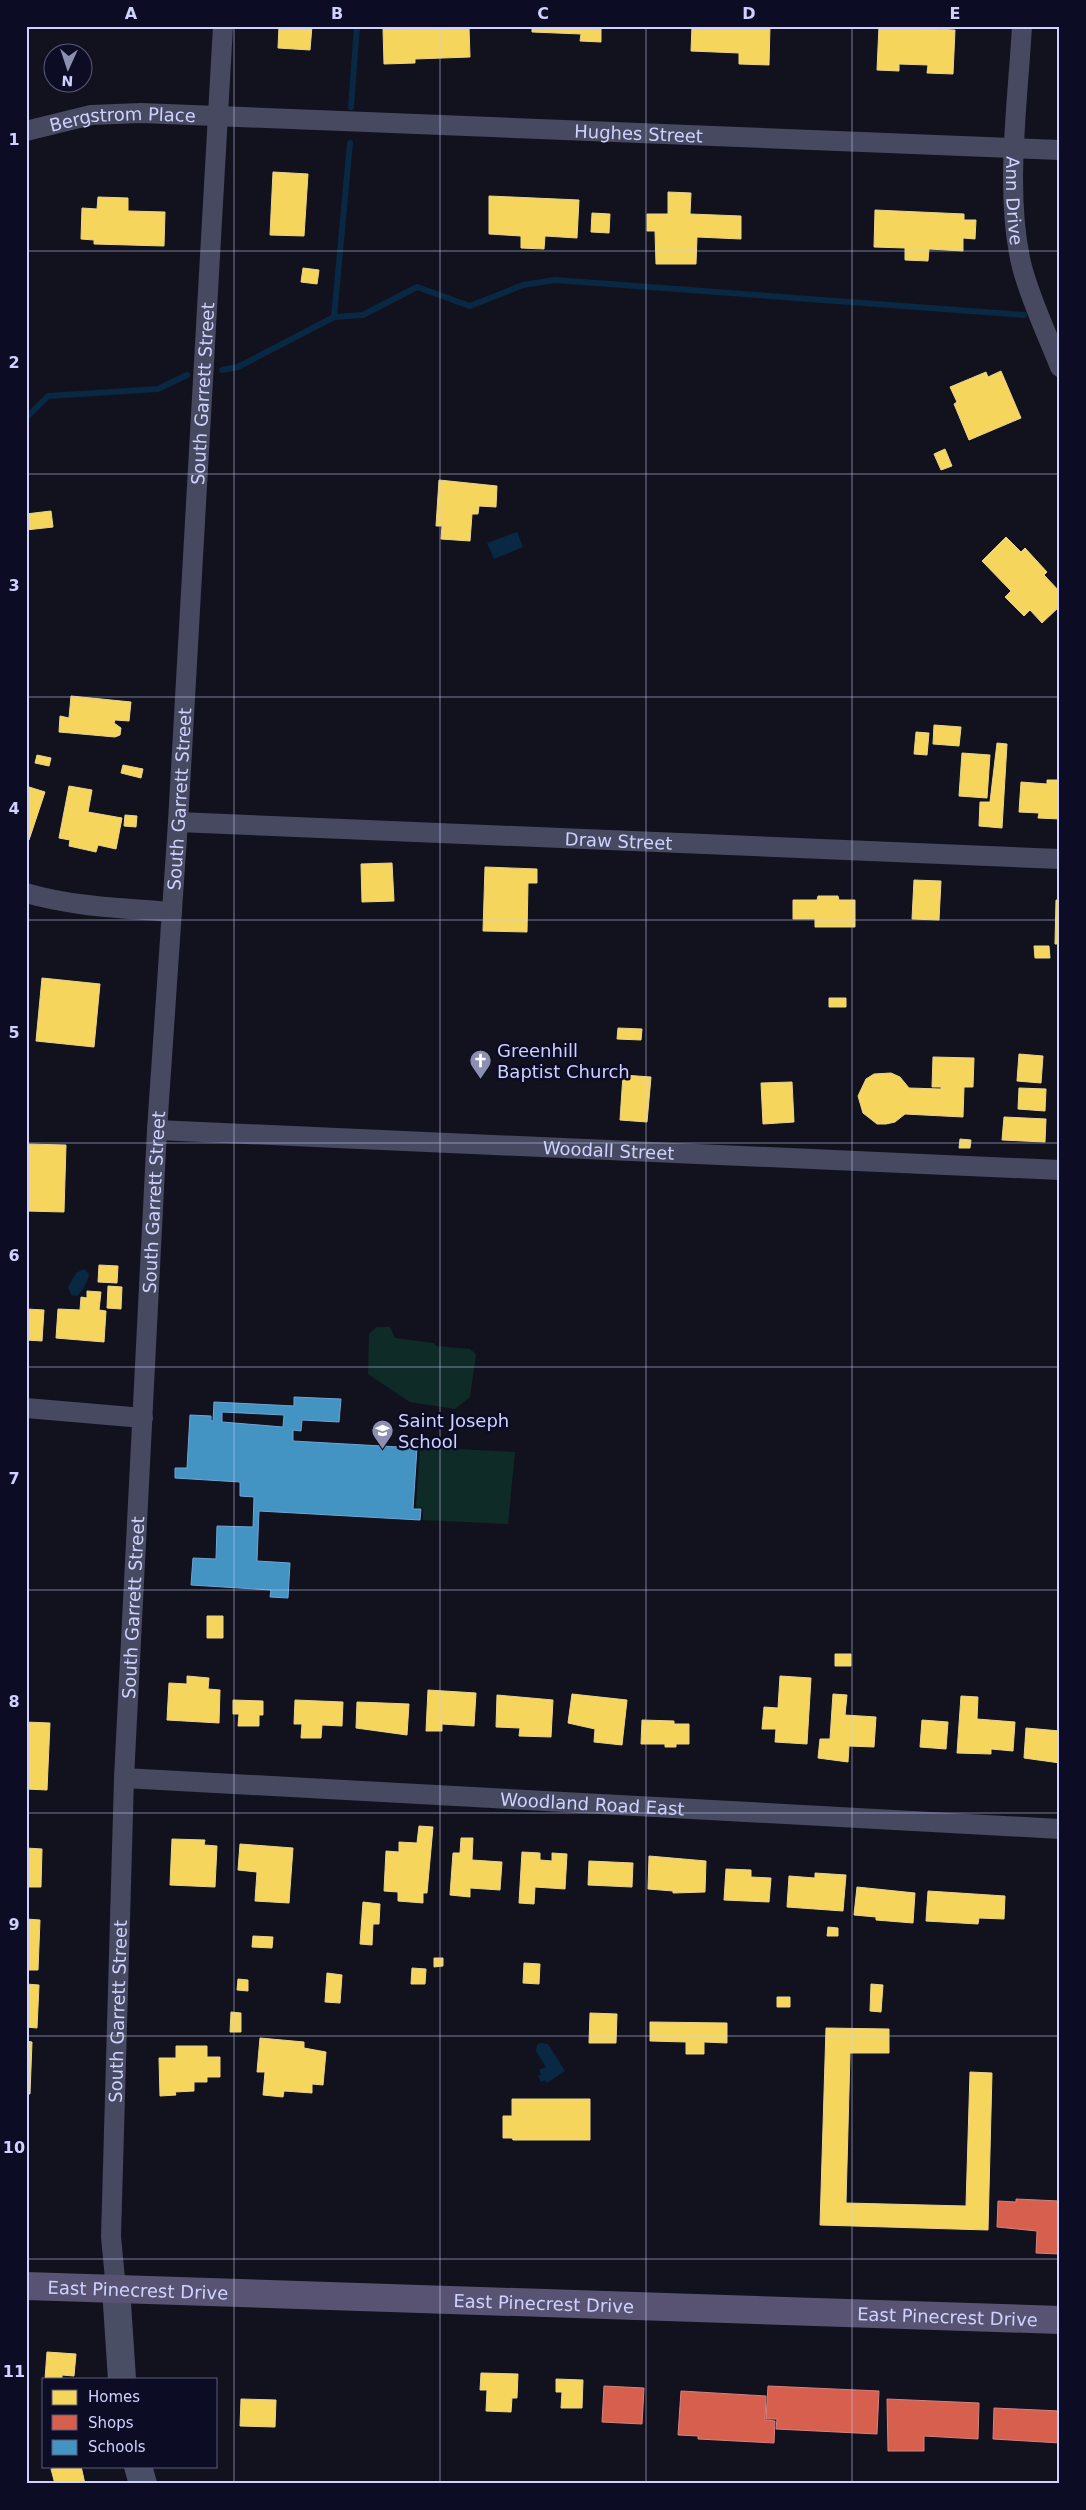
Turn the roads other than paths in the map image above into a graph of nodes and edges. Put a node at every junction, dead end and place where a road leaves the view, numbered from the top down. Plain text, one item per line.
1 (223, 26) edge
2 (1022, 26) edge
3 (218, 116) junction
4 (26, 131) edge
5 (1015, 148) junction
6 (1060, 150) edge
7 (1060, 368) edge
8 (178, 822) junction
9 (1060, 859) edge
10 (26, 894) edge
11 (172, 912) junction
12 (157, 1130) junction
13 (1060, 1170) edge
14 (26, 1408) edge
15 (144, 1418) junction
16 (124, 1778) junction
17 (1060, 1829) edge
18 (26, 2286) edge
19 (116, 2289) junction
20 (1060, 2320) edge
21 (122, 2378) edge
22 (138, 2468) edge
23 (142, 2484) edge

1 - 3 street, South Garrett Street
2 - 5 street, Ann Drive
3 - 4 street, Bergstrom Place
3 - 5 street, Hughes Street
3 - 8 street, South Garrett Street
5 - 6 street, Hughes Street
5 - 7 street, Ann Drive
8 - 9 street, Draw Street
8 - 11 street, South Garrett Street
10 - 11 street
11 - 12 street, South Garrett Street
12 - 13 street, Woodall Street
12 - 15 street, South Garrett Street
14 - 15 street
15 - 16 street, South Garrett Street
16 - 17 street, Woodland Road East
16 - 19 street, South Garrett Street
18 - 19 main road, East Pinecrest Drive
19 - 20 main road, East Pinecrest Drive
19 - 21 street, South Garrett Street
22 - 23 street

